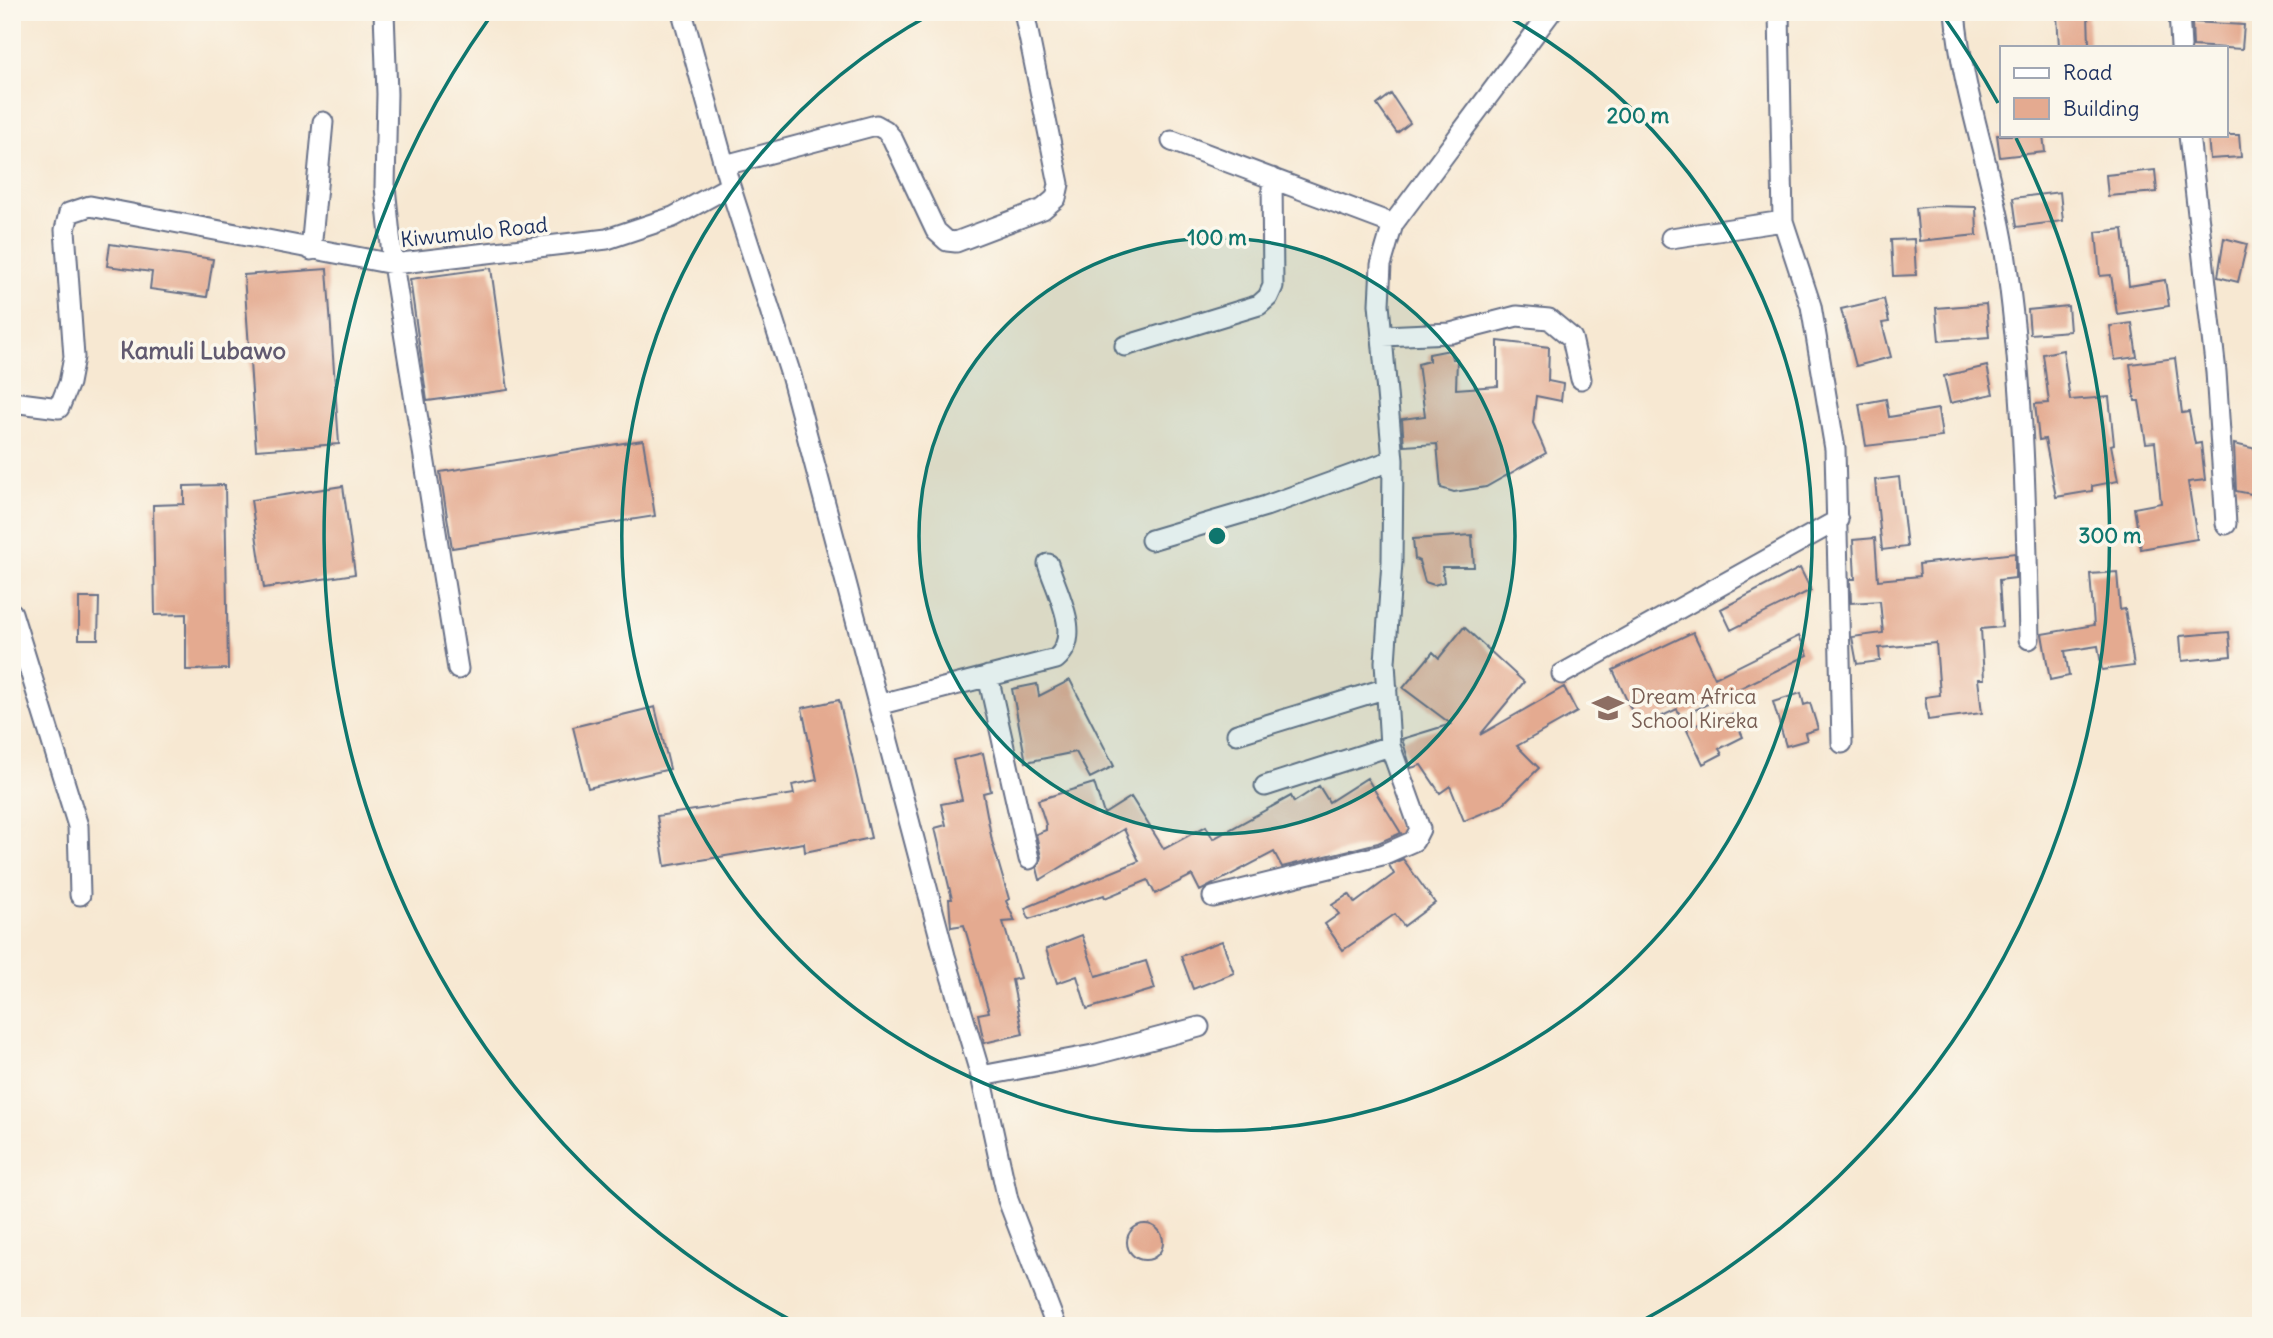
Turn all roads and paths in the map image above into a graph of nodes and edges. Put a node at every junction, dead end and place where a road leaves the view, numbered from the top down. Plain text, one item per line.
1 (384, 12) edge
2 (682, 12) edge
3 (1024, 12) edge
4 (1551, 12) edge
5 (1779, 12) edge
6 (1955, 12) edge
7 (2179, 12) edge
8 (2181, 46) edge
9 (323, 121) dead end
10 (2189, 136) edge
11 (1172, 141) dead end
12 (725, 165) junction
13 (1272, 178) junction
14 (730, 186) junction
15 (1783, 222) junction
16 (1393, 223) junction
17 (1671, 237) dead end
18 (311, 250) junction
19 (393, 264) junction
20 (1382, 336) junction
21 (1125, 346) dead end
22 (1581, 379) dead end
23 (12, 402) edge
24 (1393, 460) junction
25 (1838, 520) junction
26 (2226, 524) dead end
27 (1151, 540) dead end
28 (1048, 564) dead end
29 (12, 613) edge
30 (2029, 639) dead end
31 (458, 669) dead end
32 (1562, 674) dead end
33 (988, 676) junction
34 (1387, 688) junction
35 (881, 704) junction
36 (1237, 734) dead end
37 (1842, 743) dead end
38 (1390, 746) junction
39 (1265, 786) dead end
40 (1029, 859) dead end
41 (80, 895) dead end
42 (1213, 897) dead end
43 (1199, 1027) dead end
44 (981, 1076) junction
45 (1056, 1326) edge

1 - 19 street
2 - 12 street
3 - 12 street
4 - 16 street
5 - 15 street
6 - 30 street
7 - 8 street
9 - 18 street
10 - 26 street
11 - 13 street
12 - 14 street
13 - 16 street
13 - 21 street
14 - 19 street, Kiwumulo Road
14 - 35 street
15 - 17 street
15 - 25 street
16 - 20 street
18 - 19 street, Kiwumulo Road
18 - 23 street, Kiwumulo Road
19 - 31 street
20 - 22 street
20 - 24 street
24 - 27 street
24 - 34 street
25 - 32 street
25 - 37 street
28 - 33 street
29 - 41 street
33 - 35 street
33 - 40 street
34 - 36 street
34 - 38 street
35 - 44 street
38 - 39 street
38 - 42 street
43 - 44 street
44 - 45 street

